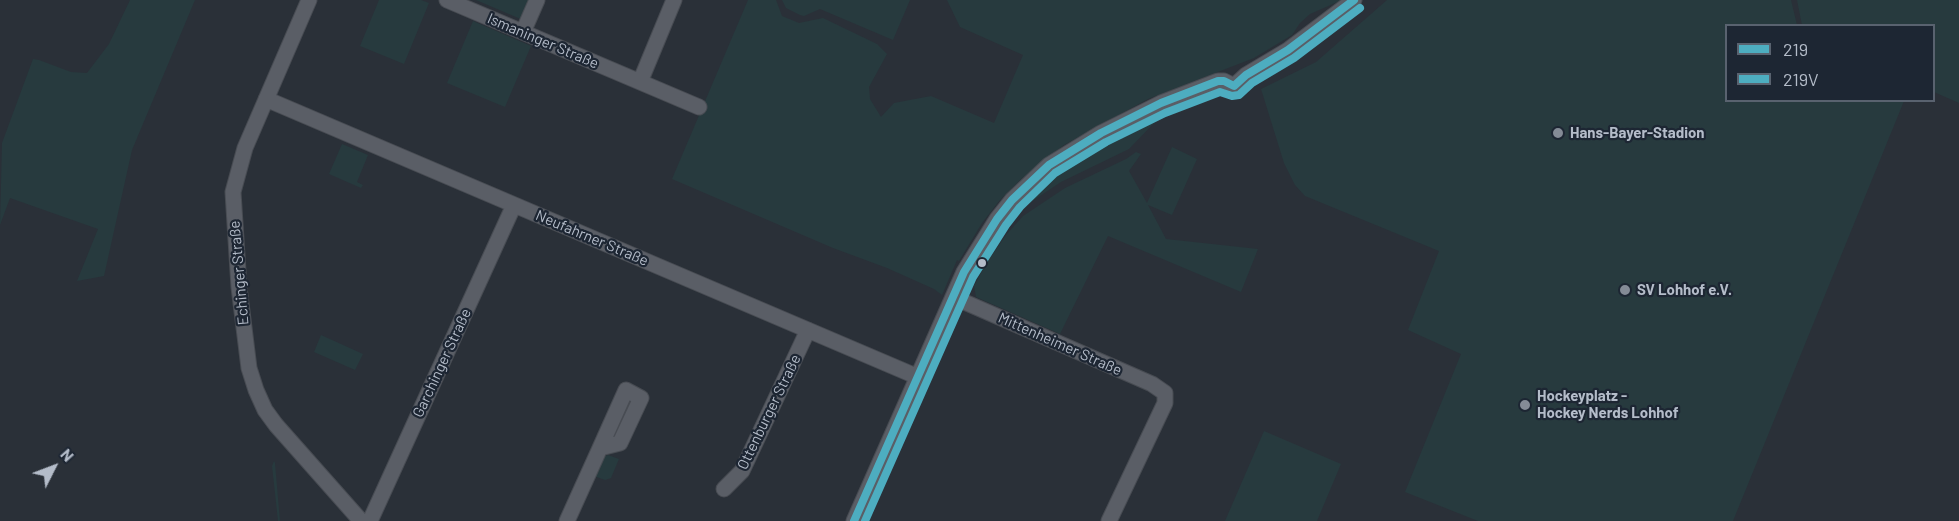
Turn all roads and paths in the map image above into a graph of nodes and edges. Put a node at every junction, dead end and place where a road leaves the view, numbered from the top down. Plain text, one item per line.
1 (309, 0) edge
2 (447, 0) edge
3 (537, 0) edge
4 (674, 0) edge
5 (1354, 0) edge
6 (523, 32) junction
7 (640, 82) junction
8 (266, 99) junction
9 (699, 107) dead end
10 (514, 205) junction
11 (953, 297) junction
12 (808, 330) junction
13 (918, 377) junction
14 (600, 448) dead end
15 (724, 489) dead end
16 (361, 521) edge
17 (370, 521) edge
18 (567, 521) edge
19 (854, 521) edge
20 (1109, 521) edge

1 - 8 street, Echinger Straße
2 - 6 street, Ismaninger Straße
3 - 6 street
4 - 7 street
5 - 11 street
6 - 7 street, Ismaninger Straße
7 - 9 street, Ismaninger Straße
8 - 10 street, Neufahrner Straße
8 - 16 street, Echinger Straße
10 - 12 street, Neufahrner Straße
10 - 17 street, Garchinger Straße
11 - 13 street
11 - 20 street, Mittenheimer Straße
12 - 13 street, Neufahrner Straße
12 - 15 street, Ottenburger Straße
13 - 19 street
14 - 18 street

